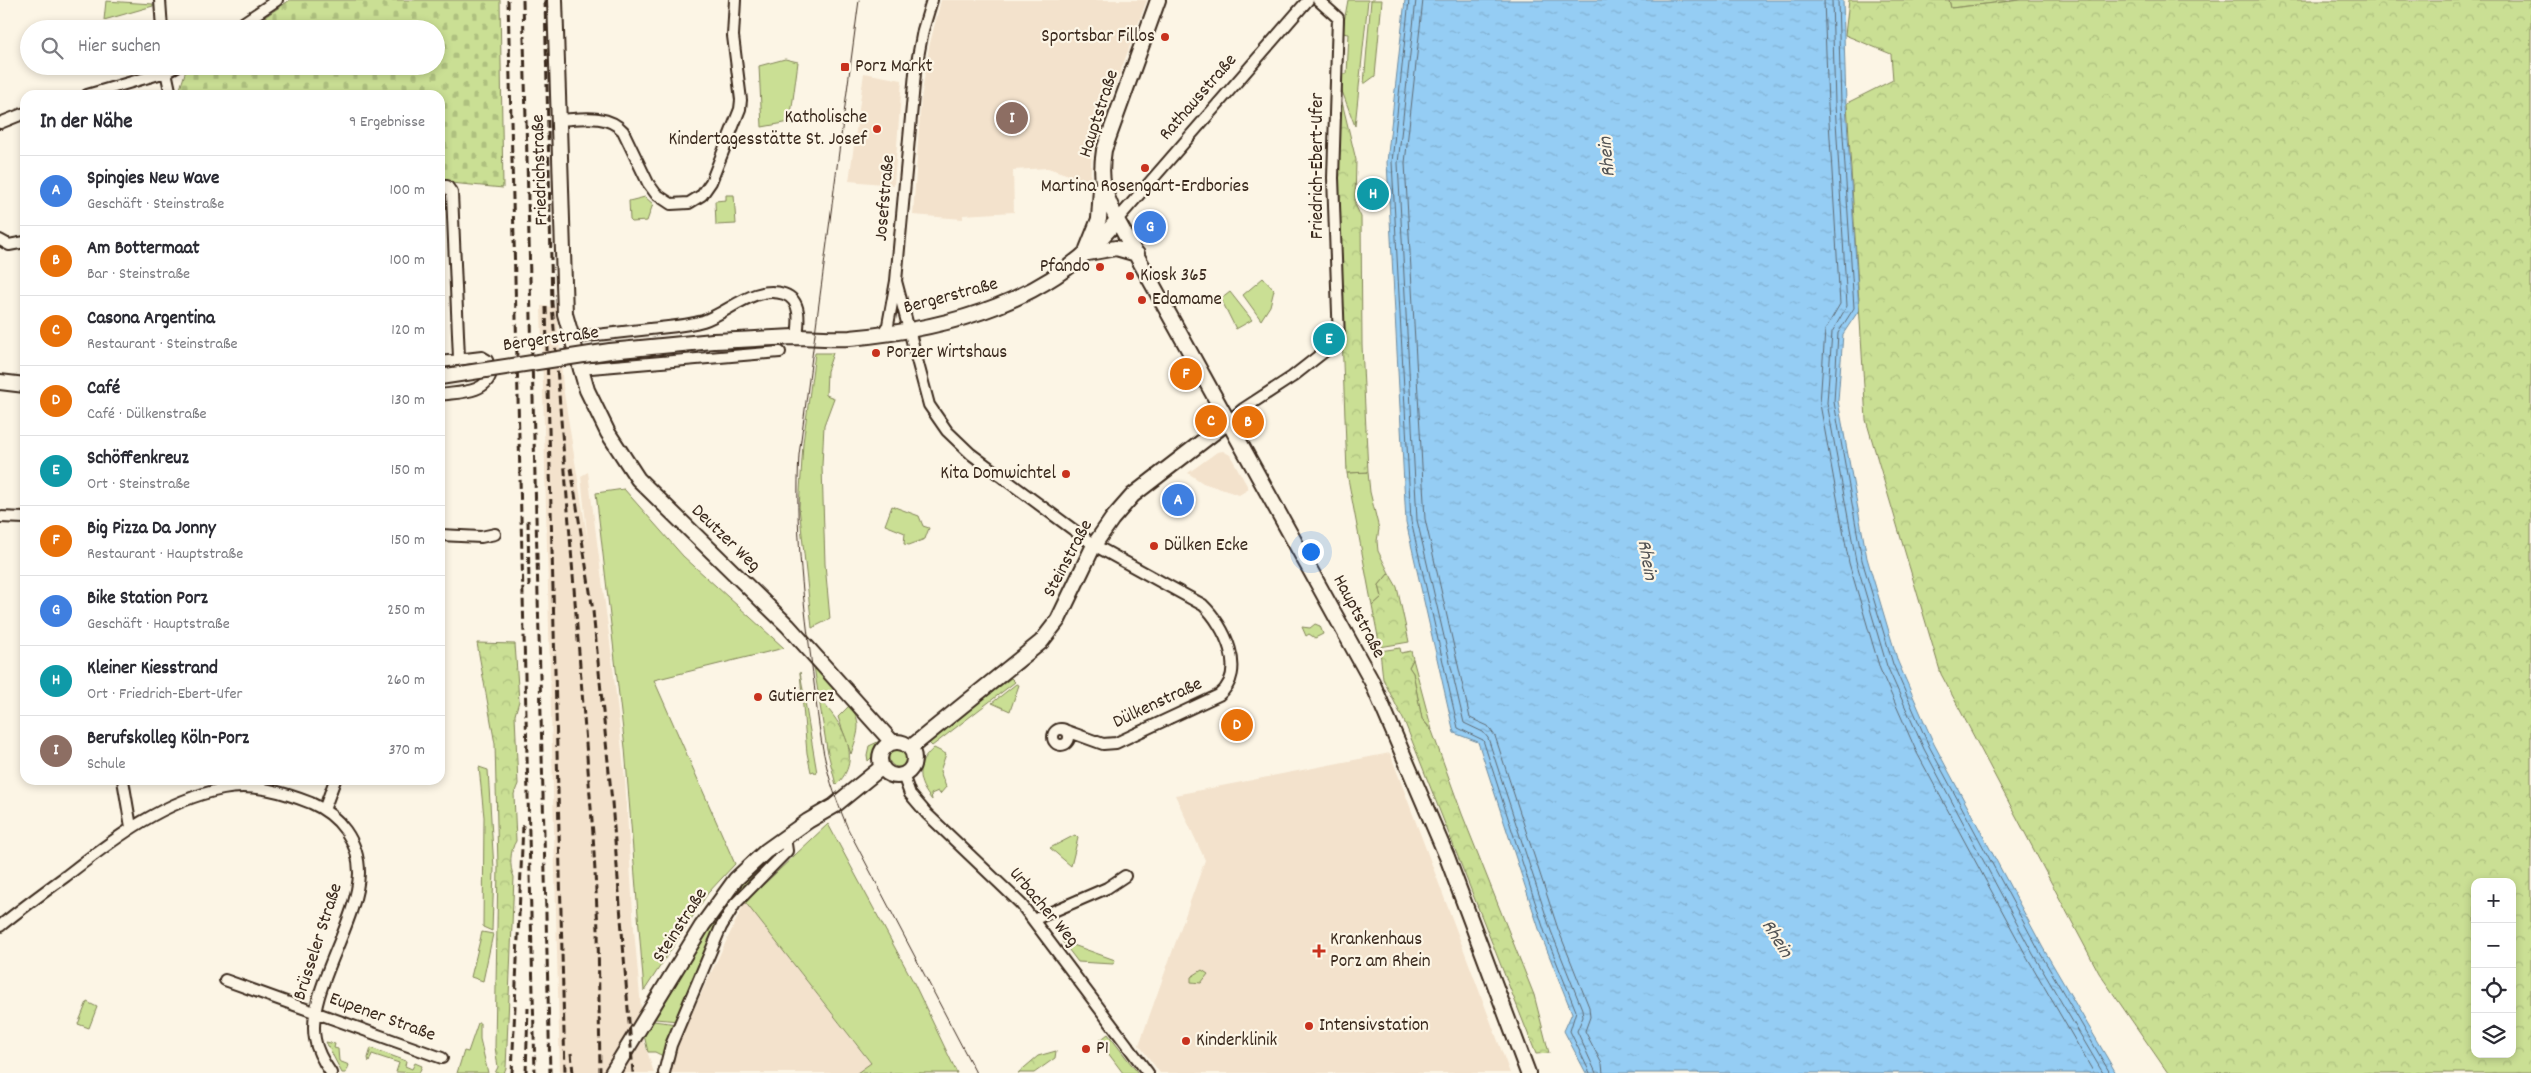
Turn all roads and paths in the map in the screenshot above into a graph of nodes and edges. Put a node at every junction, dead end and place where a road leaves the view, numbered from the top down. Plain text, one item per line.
1 (160, 0) edge
2 (278, 0) edge
3 (555, 0) edge
4 (735, 0) edge
5 (932, 0) edge
6 (1158, 0) edge
7 (1308, 0) edge
8 (1318, 0) edge
9 (161, 20) edge
10 (248, 20) edge
11 (147, 75) edge
12 (166, 75) edge
13 (102, 90) edge
14 (170, 90) edge
15 (20, 114) edge
16 (558, 120) junction
17 (0, 123) edge
18 (1101, 180) junction
19 (445, 187) edge
20 (1117, 220) junction
21 (0, 240) edge
22 (20, 243) edge
23 (1085, 254) junction
24 (1137, 254) junction
25 (896, 281) junction
26 (910, 329) junction
27 (882, 334) junction
28 (797, 337) junction
29 (570, 338) junction
30 (1339, 340) joint
31 (780, 352) dead end
32 (459, 358) junction
33 (445, 361) edge
34 (579, 369) junction
35 (445, 376) edge
36 (0, 382) edge
37 (20, 384) edge
38 (445, 394) edge
39 (1229, 421) junction
40 (0, 517) edge
41 (20, 518) edge
42 (495, 534) dead end
43 (445, 535) edge
44 (1094, 545) junction
45 (1066, 731) dead end
46 (892, 742) junction
47 (910, 748) junction
48 (881, 761) junction
49 (903, 775) junction
50 (124, 785) edge
51 (222, 785) edge
52 (232, 785) edge
53 (333, 785) edge
54 (324, 810) junction
55 (131, 827) junction
56 (785, 837) junction
57 (1125, 876) dead end
58 (1032, 920) junction
59 (0, 926) edge
60 (225, 980) dead end
61 (314, 1012) junction
62 (442, 1058) dead end
63 (331, 1073) edge
64 (612, 1073) edge
65 (664, 1073) edge
66 (1148, 1073) edge
67 (1528, 1073) edge

1 - 9 street
2 - 10 street
3 - 16 main road, Friedrichstraße
4 - 16 street
5 - 25 street, Josefstraße
6 - 18 main road, Hauptstraße
7 - 20 street, Rathausstraße
8 - 30 street, Friedrich-Ebert-Ufer
11 - 13 street
12 - 14 street
15 - 17 street
16 - 29 main road, Friedrichstraße
18 - 20 main road, Hauptstraße
18 - 23 main road
19 - 32 street
20 - 23 main road, Bergerstraße
20 - 24 main road, Hauptstraße
21 - 22 street
23 - 24 main road
23 - 26 main road, Bergerstraße
24 - 39 main road, Hauptstraße
25 - 26 street, Josefstraße
25 - 27 street, Josefstraße
26 - 27 main road, Bergerstraße
26 - 44 street, Josefstraße
27 - 28 main road, Bergerstraße
28 - 29 street, Bergerstraße
28 - 35 main road, Bergerstraße, bridge
29 - 34 main road, Deutzer Weg
30 - 39 street, Steinstraße
31 - 34 street, Bergerstraße
32 - 33 street, Bergerstraße
32 - 38 street, Bergerstraße
34 - 46 main road, Deutzer Weg
36 - 37 main road
39 - 44 main road, Steinstraße
39 - 67 main road, Hauptstraße
40 - 41 street
42 - 43 street
44 - 45 street, Dülkenstraße
44 - 47 main road, Steinstraße
46 - 47 main road
46 - 48 main road
47 - 49 main road
48 - 49 main road
48 - 56 main road, Steinstraße
49 - 58 street, Urbacher Weg
50 - 55 street
51 - 55 street, Brüsseler Straße
52 - 54 street, Brüsseler Straße
53 - 54 street
54 - 61 street, Brüsseler Straße
55 - 59 street, Brüsseler Straße
56 - 64 main road, Steinstraße
56 - 65 street
57 - 58 street
58 - 66 street, Urbacher Weg
60 - 61 street, Eupener Straße
61 - 62 street, Eupener Straße
61 - 63 street, Brüsseler Straße

